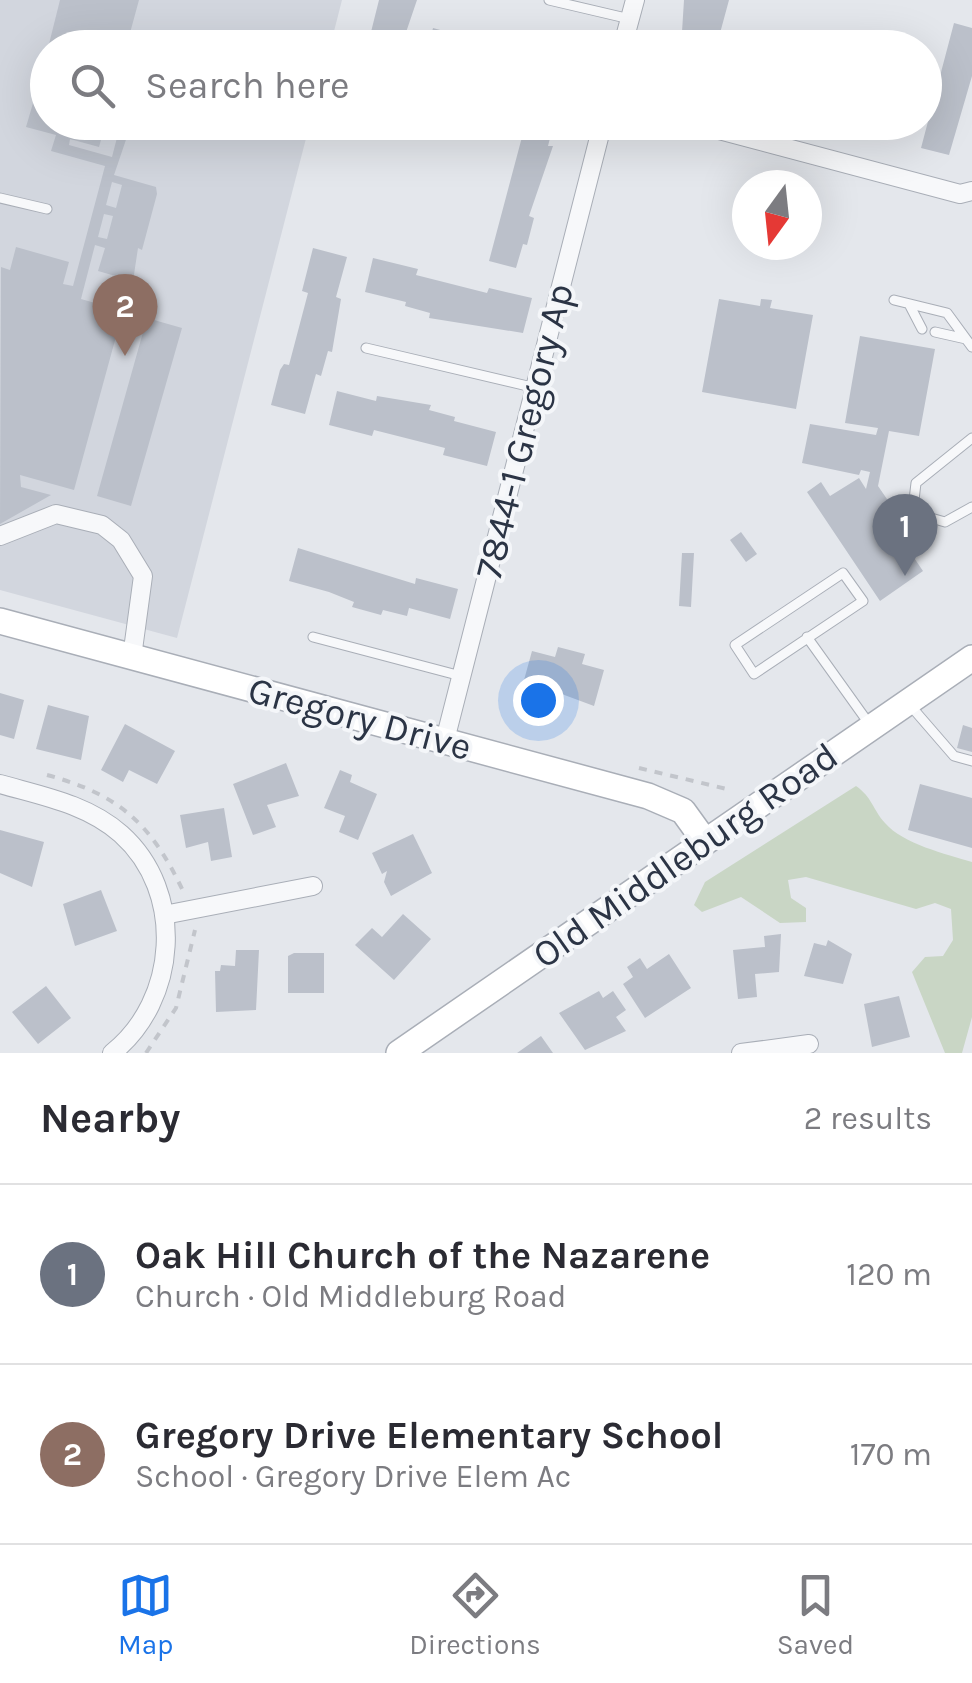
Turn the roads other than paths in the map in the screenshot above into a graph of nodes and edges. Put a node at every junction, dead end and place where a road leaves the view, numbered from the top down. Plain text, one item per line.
1 (549, 0) edge
2 (635, 0) edge
3 (630, 19) junction
4 (627, 30) edge
5 (598, 140) edge
6 (757, 140) edge
7 (972, 191) edge
8 (0, 198) edge
9 (47, 210) dead end
10 (894, 300) dead end
11 (910, 304) junction
12 (922, 329) dead end
13 (935, 332) dead end
14 (969, 343) edge
15 (366, 348) dead end
16 (536, 388) junction
17 (972, 438) edge
18 (972, 507) edge
19 (0, 536) edge
20 (0, 622) edge
21 (312, 637) dead end
22 (808, 637) junction
23 (132, 657) junction
24 (972, 658) edge
25 (462, 676) junction
26 (908, 703) junction
27 (871, 727) junction
28 (445, 740) junction
29 (972, 761) edge
30 (0, 784) edge
31 (704, 840) junction
32 (313, 886) dead end
33 (164, 915) junction
34 (809, 1044) dead end
35 (112, 1053) edge
36 (399, 1053) edge
37 (740, 1053) edge

1 - 3 lane
2 - 3 street
3 - 4 street
5 - 16 street, 7844-1 Gregory Ap
6 - 7 street
8 - 9 lane
10 - 11 lane
11 - 12 lane
11 - 14 lane
13 - 14 lane
15 - 16 lane
16 - 25 street, 7844-1 Gregory Ap
17 - 18 lane
19 - 23 street
20 - 23 street, Gregory Drive
21 - 25 lane
22 - 22 lane
22 - 27 lane
23 - 28 street, Gregory Drive
24 - 26 street, Old Middleburg Road
25 - 28 street, 7844-1 Gregory Ap
26 - 27 street, Old Middleburg Road
26 - 29 lane
27 - 31 street, Old Middleburg Road
28 - 31 street, Gregory Drive
30 - 33 street
31 - 36 street, Old Middleburg Road
32 - 33 street
33 - 35 street
34 - 37 street

